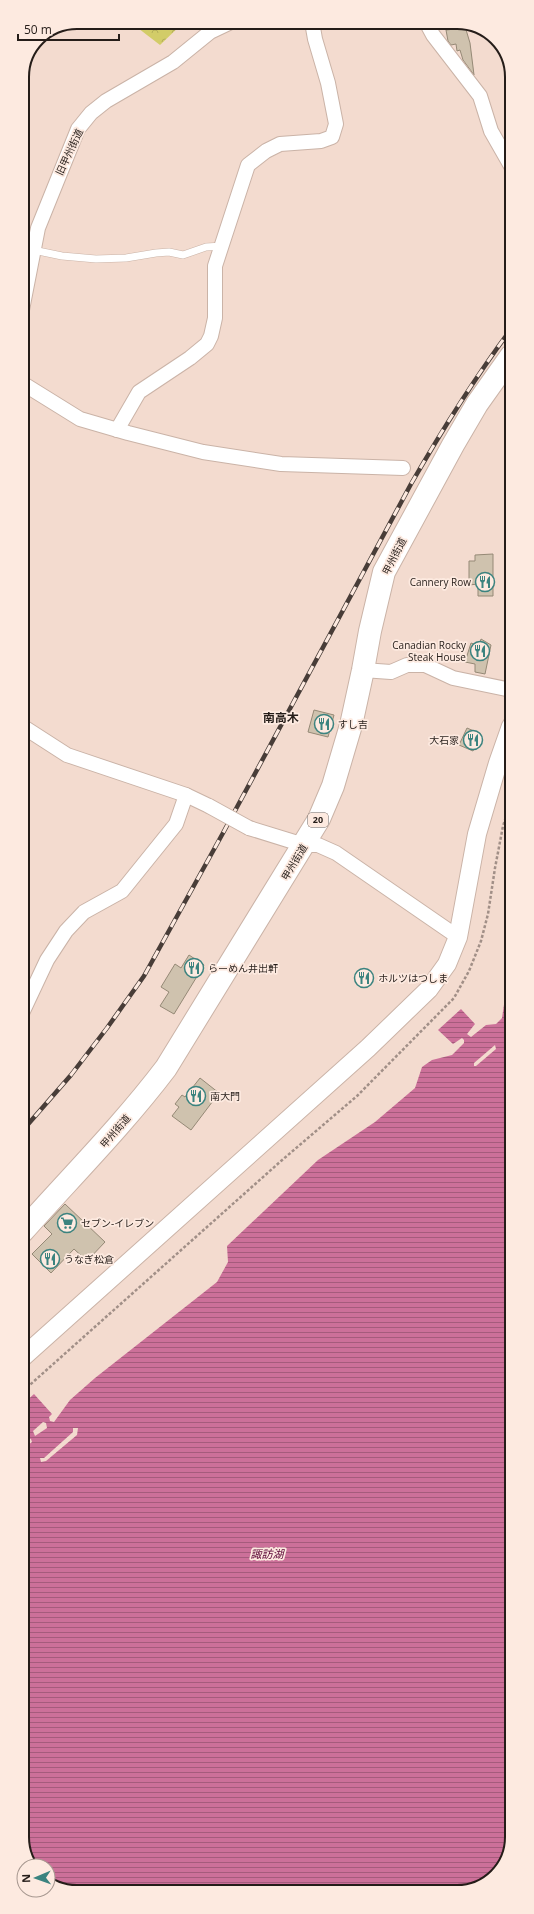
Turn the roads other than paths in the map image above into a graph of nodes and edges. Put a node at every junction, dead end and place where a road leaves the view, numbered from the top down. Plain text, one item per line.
1 (216, 29) edge
2 (313, 29) edge
3 (430, 29) edge
4 (505, 156) edge
5 (223, 246) junction
6 (33, 250) junction
7 (29, 272) edge
8 (505, 364) edge
9 (29, 387) edge
10 (117, 430) junction
11 (403, 468) dead end
12 (363, 670) junction
13 (505, 689) edge
14 (29, 730) edge
15 (505, 743) edge
16 (186, 795) junction
17 (304, 845) junction
18 (458, 937) junction
19 (29, 998) edge
20 (29, 1225) edge
21 (29, 1352) edge

1 - 6 street, 旧甲州街道
2 - 5 street
3 - 4 street
5 - 6 lane
5 - 10 street
6 - 7 street, 旧甲州街道
8 - 12 highway, 甲州街道 / 20
9 - 10 street
10 - 11 street
12 - 13 street
12 - 17 highway, 甲州街道 / 20
14 - 16 street
15 - 18 street
16 - 17 street, bridge
16 - 19 street
17 - 18 street
17 - 20 highway, 甲州街道 / 20
18 - 21 street

